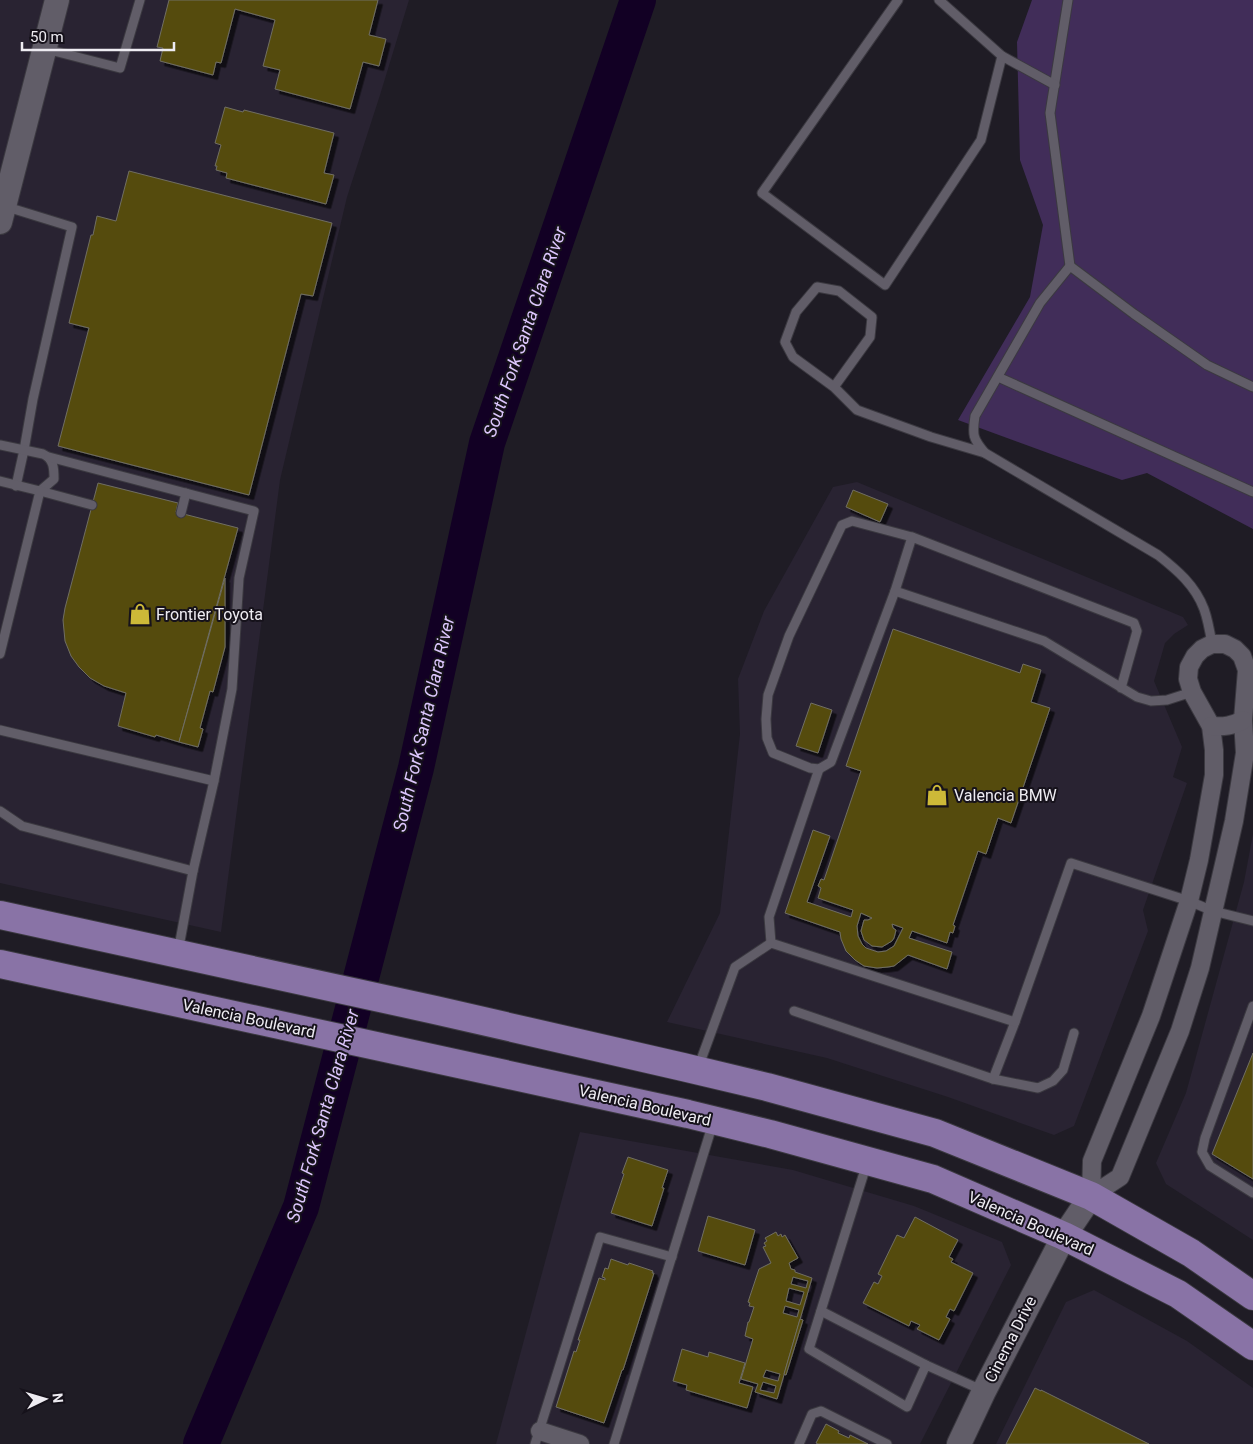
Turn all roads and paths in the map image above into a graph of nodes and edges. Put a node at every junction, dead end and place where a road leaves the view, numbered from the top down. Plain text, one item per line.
1 (57, 0) edge
2 (140, 0) edge
3 (898, 0) edge
4 (939, 0) edge
5 (1068, 0) edge
6 (45, 48) junction
7 (1002, 56) junction
8 (1055, 85) junction
9 (2, 214) edge
10 (1070, 266) junction
11 (998, 377) junction
12 (834, 387) junction
13 (1253, 387) edge
14 (0, 445) edge
15 (24, 450) junction
16 (985, 453) junction
17 (49, 457) junction
18 (0, 482) edge
19 (16, 486) junction
20 (40, 491) junction
21 (1253, 492) edge
22 (186, 493) junction
23 (92, 505) dead end
24 (181, 513) dead end
25 (912, 537) junction
26 (895, 592) junction
27 (2, 636) edge
28 (1212, 644) junction
29 (0, 654) edge
30 (1121, 688) junction
31 (1192, 692) junction
32 (1248, 721) edge
33 (1211, 726) junction
34 (0, 730) edge
35 (819, 769) junction
36 (214, 781) junction
37 (0, 811) edge
38 (193, 870) junction
39 (1189, 901) junction
40 (1214, 911) junction
41 (0, 915) edge
42 (1253, 921) edge
43 (771, 943) junction
44 (178, 954) junction
45 (0, 964) edge
46 (1253, 1006) edge
47 (794, 1011) dead end
48 (1015, 1022) junction
49 (1074, 1033) dead end
50 (696, 1070) junction
51 (993, 1079) junction
52 (714, 1121) junction
53 (868, 1161) junction
54 (1253, 1193) edge
55 (1091, 1196) junction
56 (1064, 1236) junction
57 (672, 1257) junction
58 (1253, 1296) edge
59 (821, 1311) junction
60 (1253, 1346) edge
61 (926, 1365) junction
62 (984, 1391) junction
63 (538, 1438) edge
64 (580, 1444) edge
65 (614, 1444) edge
66 (799, 1444) edge
67 (887, 1444) edge
68 (959, 1444) edge

1 - 6 street
2 - 6 lane
3 - 7 lane
4 - 7 lane
5 - 8 lane
6 - 9 street
7 - 8 lane
8 - 10 lane
9 - 15 lane
10 - 11 lane
10 - 13 lane
11 - 16 lane
11 - 21 lane
12 - 12 lane
12 - 16 lane
14 - 15 lane
15 - 17 lane
15 - 19 lane
16 - 28 lane
17 - 20 lane
17 - 22 lane
18 - 19 lane
19 - 20 lane
20 - 23 lane
20 - 27 lane
22 - 24 lane
22 - 36 lane
25 - 26 lane
25 - 30 lane
25 - 35 lane
26 - 30 lane
26 - 35 lane
27 - 29 lane
28 - 31 street
28 - 32 street
30 - 31 lane
31 - 33 street
32 - 33 street
32 - 40 street
33 - 39 street
34 - 36 lane
35 - 43 lane
36 - 38 lane
37 - 38 lane
38 - 44 lane
39 - 40 lane
39 - 48 lane
39 - 55 street
40 - 42 lane
40 - 55 street
41 - 44 main road
43 - 48 lane
43 - 50 lane
44 - 50 main road
45 - 52 main road, Valencia Boulevard
46 - 54 lane
47 - 51 lane
48 - 51 lane
49 - 51 lane
50 - 55 main road
52 - 53 main road, Valencia Boulevard
52 - 57 lane
53 - 56 main road, Valencia Boulevard
53 - 59 lane
55 - 56 street, Cinema Drive
55 - 58 main road
56 - 60 main road, Valencia Boulevard
56 - 62 street, Cinema Drive
57 - 63 lane
57 - 65 lane
59 - 61 lane
59 - 61 lane
61 - 62 lane
62 - 68 street, Cinema Drive
63 - 64 street
66 - 67 lane

